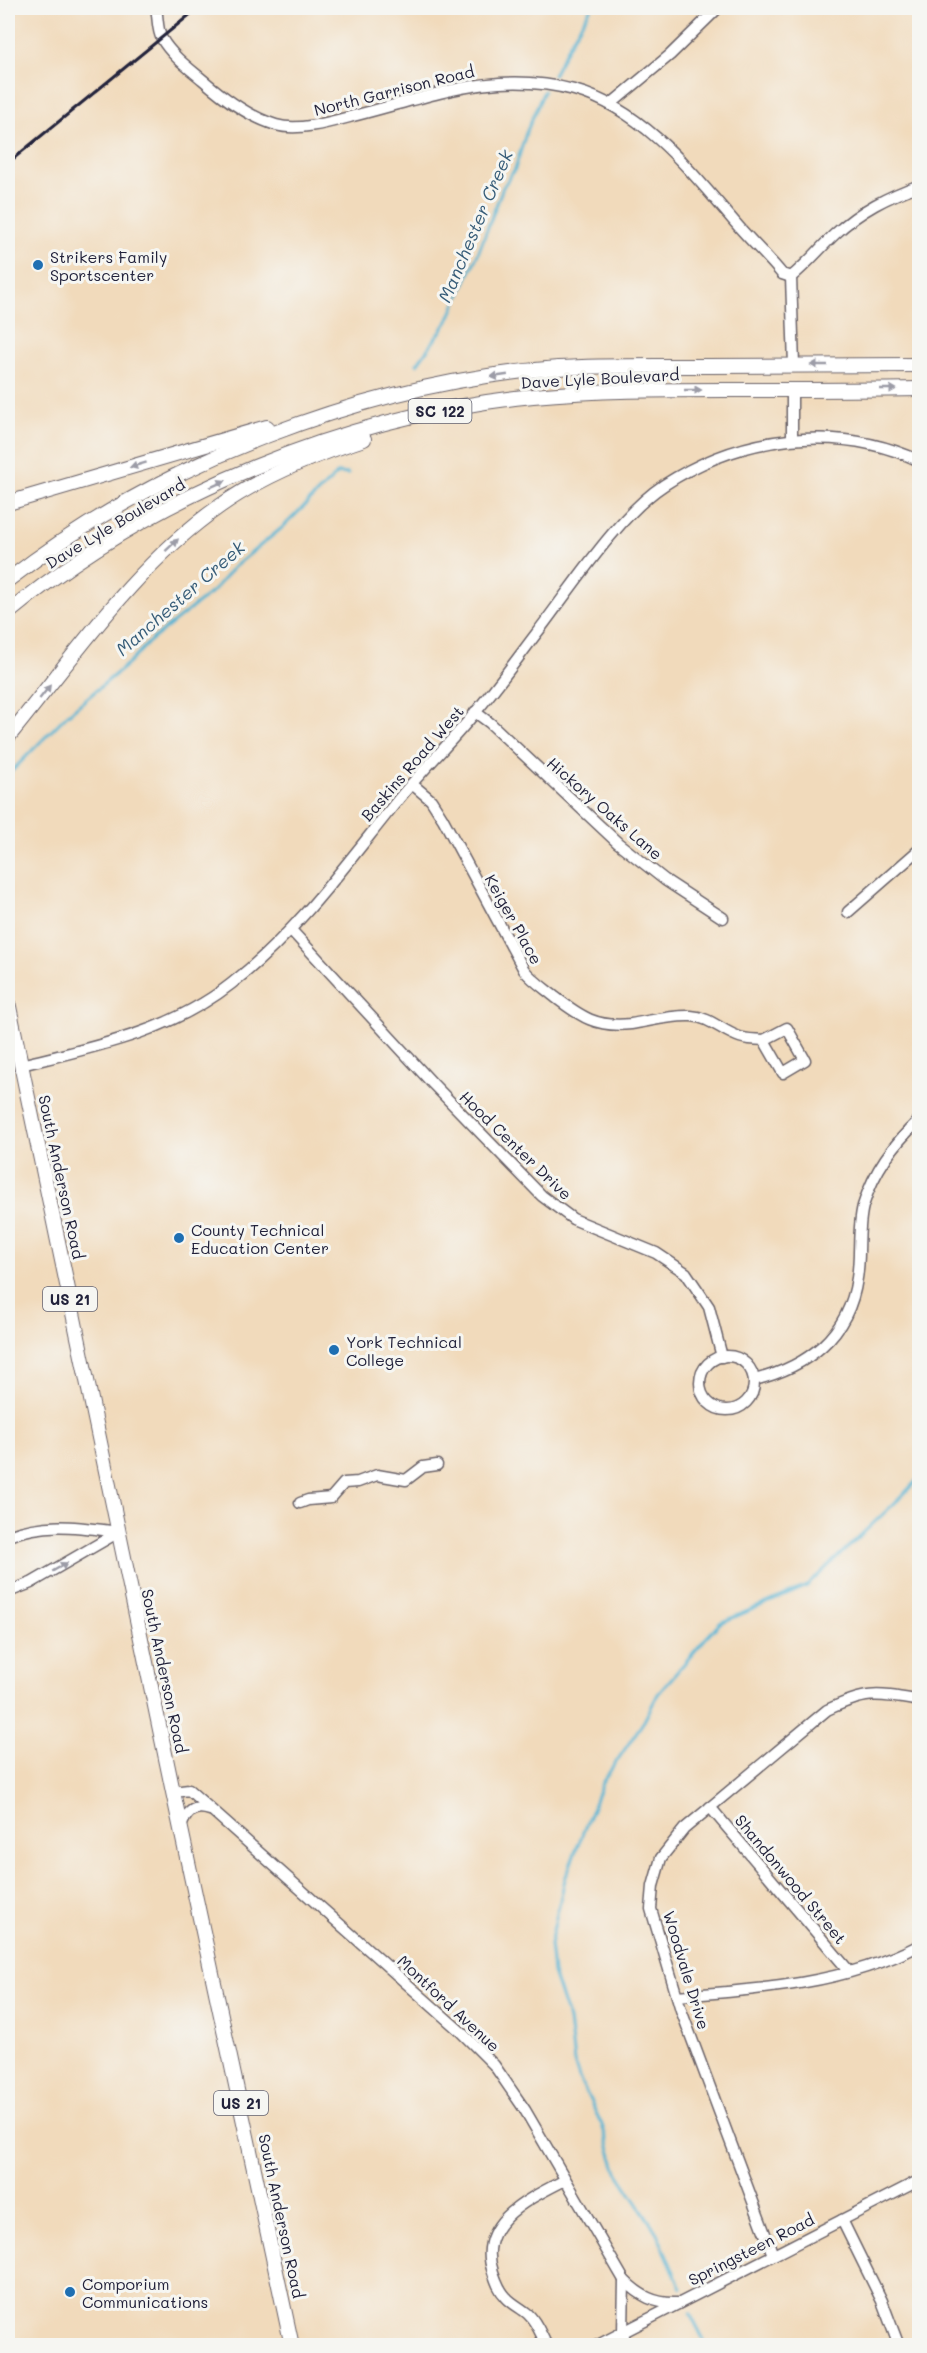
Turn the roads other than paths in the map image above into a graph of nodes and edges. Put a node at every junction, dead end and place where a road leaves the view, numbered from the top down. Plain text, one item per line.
1 (156, 8) edge
2 (718, 8) edge
3 (611, 104) junction
4 (920, 185) edge
5 (791, 277) junction
6 (794, 365) junction
7 (920, 365) edge
8 (920, 389) edge
9 (792, 390) junction
10 (377, 401) junction
11 (491, 402) junction
12 (792, 439) junction
13 (920, 461) edge
14 (8, 503) edge
15 (8, 580) edge
16 (8, 613) edge
17 (475, 712) junction
18 (8, 737) edge
19 (412, 784) junction
20 (920, 849) edge
21 (848, 912) dead end
22 (723, 918) dead end
23 (291, 930) junction
24 (8, 1002) edge
25 (764, 1040) dead end
26 (21, 1065) junction
27 (920, 1119) edge
28 (722, 1357) junction
29 (754, 1380) junction
30 (437, 1465) dead end
31 (300, 1503) dead end
32 (119, 1532) junction
33 (8, 1536) edge
34 (8, 1592) edge
35 (920, 1703) edge
36 (173, 1792) junction
37 (710, 1807) junction
38 (213, 1811) junction
39 (181, 1827) junction
40 (920, 1945) edge
41 (849, 1971) junction
42 (677, 1996) junction
43 (565, 2180) junction
44 (920, 2180) edge
45 (842, 2220) junction
46 (773, 2255) junction
47 (624, 2280) junction
48 (677, 2303) junction
49 (622, 2332) junction
50 (292, 2346) edge
51 (547, 2346) edge
52 (596, 2346) edge
53 (626, 2346) edge
54 (899, 2346) edge

1 - 3 street, North Garrison Road
2 - 3 street
3 - 5 street, North Garrison Road
4 - 5 street
5 - 6 street
7 -> 6 main road, Dave Lyle Boulevard / SC 122
6 -> 10 main road, Dave Lyle Boulevard / SC 122
9 -> 8 main road, Dave Lyle Boulevard / SC 122
11 -> 9 main road, Dave Lyle Boulevard / SC 122
9 - 12 street
10 -> 14 main road
10 - 15 main road, Dave Lyle Boulevard / SC 122
16 -> 11 main road, Dave Lyle Boulevard / SC 122
18 -> 11 main road
12 - 13 street, Baskins Road West
12 - 17 street, Baskins Road West
17 - 19 street, Baskins Road West
17 - 22 street, Hickory Oaks Lane
19 - 23 street, Baskins Road West
19 - 25 street, Keiger Place
20 - 21 street
23 - 26 street, Baskins Road West
23 - 28 street, Hood Center Drive
24 - 26 main road, South Anderson Road / US 21
26 - 32 main road, South Anderson Road / US 21
27 - 29 street
28 - 29 street
28 - 29 street
30 - 31 street
32 - 33 street
34 -> 32 street
32 - 36 main road, South Anderson Road / US 21
35 - 37 street, Woodvale Drive
36 - 38 street, Montford Avenue
36 - 39 main road, South Anderson Road / US 21
37 - 41 street, Shandonwood Street
37 - 42 street, Woodvale Drive
38 - 39 street
38 - 43 street, Montford Avenue
39 - 50 main road, South Anderson Road / US 21
40 - 41 street
41 - 42 street
42 - 46 street, Woodvale Drive
43 - 47 street, Montford Avenue
43 - 51 street
44 - 45 street, Springsteen Road
45 - 46 street, Springsteen Road
45 - 54 street
46 - 48 street, Springsteen Road
47 - 48 street, Montford Avenue
47 - 49 street
48 - 49 street, Springsteen Road
49 - 52 street, Springsteen Road
49 - 53 street

